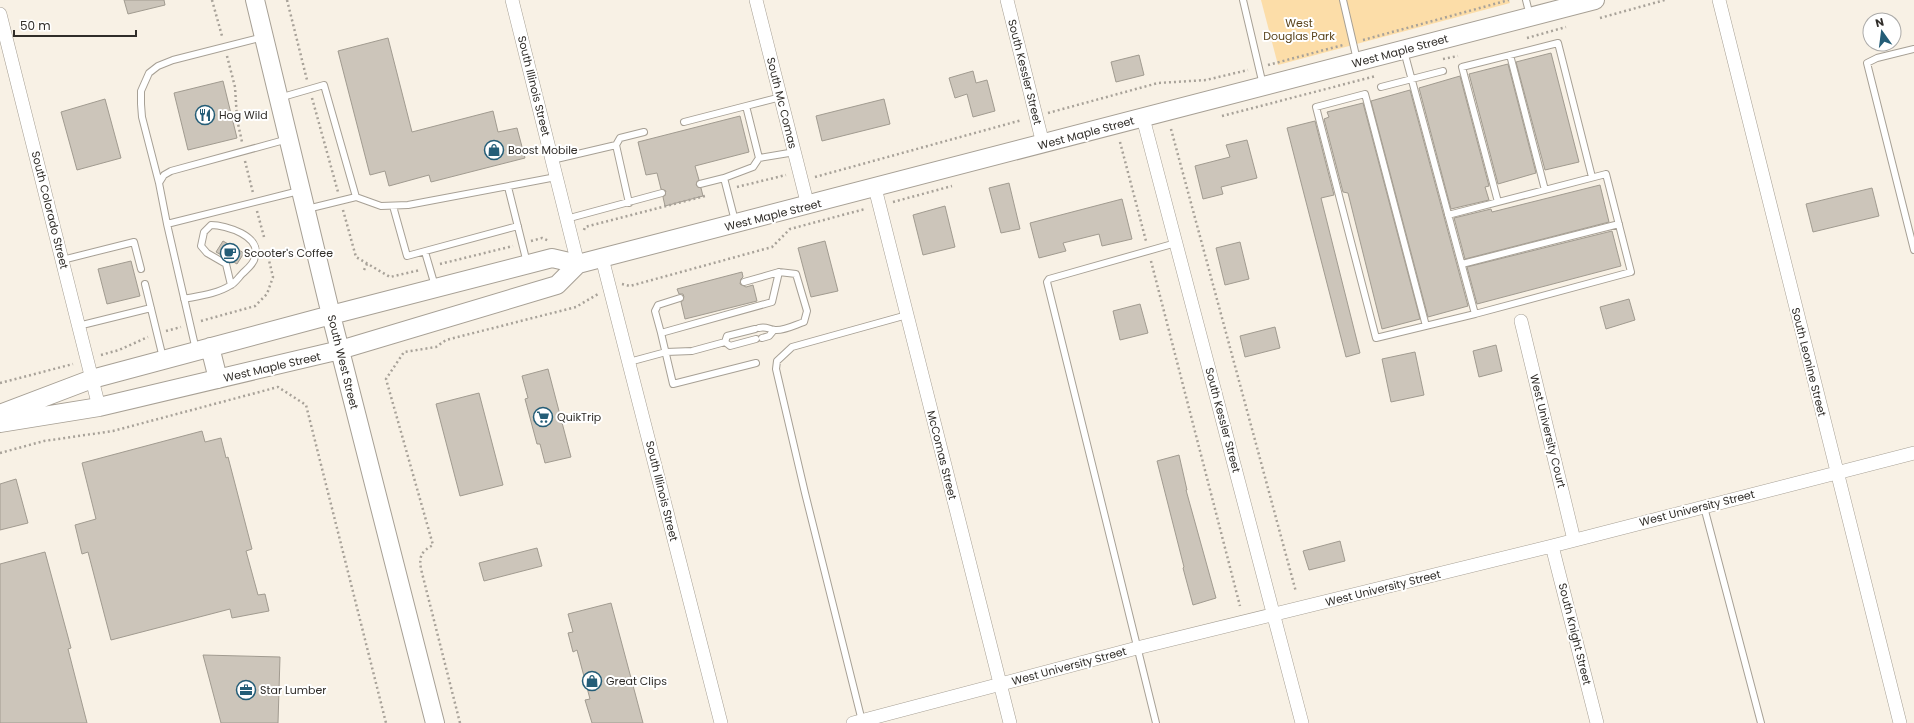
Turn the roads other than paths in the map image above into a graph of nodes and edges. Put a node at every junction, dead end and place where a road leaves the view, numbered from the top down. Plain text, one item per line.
1 (255, 0) edge
2 (512, 0) edge
3 (756, 0) edge
4 (1007, 0) edge
5 (1243, 0) edge
6 (1343, 0) edge
7 (1595, 0) edge
8 (1719, 0) edge
9 (1528, 8) edge
10 (0, 14) edge
11 (264, 36) junction
12 (1914, 49) edge
13 (1403, 50) junction
14 (1510, 55) junction
15 (1358, 62) junction
16 (1443, 71) dead end
17 (1412, 79) junction
18 (1264, 86) junction
19 (1381, 87) dead end
20 (781, 97) junction
21 (279, 98) junction
22 (746, 106) junction
23 (1143, 118) junction
24 (684, 122) dead end
25 (644, 132) dead end
26 (289, 139) junction
27 (616, 144) junction
28 (1043, 144) junction
29 (795, 152) junction
30 (759, 158) junction
31 (552, 160) junction
32 (556, 177) junction
33 (1592, 177) junction
34 (724, 178) junction
35 (159, 183) junction
36 (700, 184) dead end
37 (508, 187) junction
38 (875, 188) junction
39 (301, 190) junction
40 (1545, 190) junction
41 (662, 193) dead end
42 (356, 197) junction
43 (629, 202) junction
44 (1498, 202) junction
45 (393, 206) junction
46 (808, 206) junction
47 (306, 209) junction
48 (1448, 215) junction
49 (566, 219) junction
50 (167, 224) junction
51 (736, 224) junction
52 (1619, 224) junction
53 (518, 226) junction
54 (1176, 243) junction
55 (1914, 250) edge
56 (425, 252) junction
57 (602, 258) junction
58 (62, 260) junction
59 (578, 264) junction
60 (1462, 264) junction
61 (528, 265) junction
62 (141, 269) dead end
63 (779, 272) junction
64 (744, 282) dead end
65 (145, 284) dead end
66 (231, 285) junction
67 (436, 288) junction
68 (680, 298) dead end
69 (184, 299) junction
70 (151, 308) junction
71 (331, 314) junction
72 (1475, 314) junction
73 (907, 315) junction
74 (1521, 321) dead end
75 (78, 326) junction
76 (1426, 326) junction
77 (774, 330) junction
78 (661, 333) junction
79 (725, 342) junction
80 (203, 349) junction
81 (340, 350) junction
82 (666, 352) junction
83 (164, 360) junction
84 (629, 362) junction
85 (756, 363) dead end
86 (92, 379) junction
87 (218, 379) junction
88 (99, 407) junction
89 (0, 414) edge
90 (0, 423) edge
91 (1914, 452) edge
92 (1837, 472) junction
93 (1704, 507) junction
94 (1574, 540) junction
95 (1552, 546) junction
96 (1274, 615) junction
97 (1137, 648) junction
98 (999, 684) junction
99 (859, 722) edge
100 (435, 723) edge
101 (722, 723) edge
102 (1010, 723) edge
103 (1156, 723) edge
104 (1302, 723) edge
105 (1597, 723) edge
106 (1761, 723) edge
107 (1900, 723) edge

1 - 11 street, South West Street
2 - 31 street, South Illinois Street
3 - 20 street, South Mc Comas
4 - 28 street, South Kessler Street
5 - 18 lane
6 - 15 lane
7 - 9 street, West Maple Street
8 - 92 street, South Leonine Street
9 - 13 street, West Maple Street
10 - 58 street, South Colorado Street
11 - 21 street, South West Street
11 - 35 lane
12 - 55 lane
13 - 15 street, West Maple Street
13 - 17 lane
14 - 33 lane
14 - 40 lane
14 - 44 lane
15 - 18 street, West Maple Street
16 - 17 lane
17 - 19 lane
17 - 48 lane
18 - 23 street, West Maple Street
20 - 22 lane
20 - 29 street, South Mc Comas
21 - 26 street, South West Street
21 - 42 lane
22 - 24 lane
22 - 30 lane
23 - 28 street, West Maple Street
23 - 54 street, South Kessler Street
25 - 27 lane
26 - 35 lane
26 - 39 street, South West Street
27 - 31 lane
27 - 43 lane
28 - 38 street, West Maple Street
29 - 30 lane
29 - 46 street, South Mc Comas
30 - 34 lane
31 - 32 street, South Illinois Street
32 - 37 lane
32 - 49 street, South Illinois Street
33 - 40 lane
33 - 52 lane
34 - 36 lane
34 - 51 lane
35 - 50 lane
37 - 45 lane
37 - 53 lane
38 - 46 street, West Maple Street
38 - 73 street, McComas Street
39 - 47 street, South West Street
39 - 50 lane
40 - 44 lane
41 - 43 lane
42 - 45 lane
42 - 47 lane
43 - 49 lane
44 - 48 lane
45 - 56 lane
46 - 51 street, West Maple Street
47 - 71 street, South West Street
48 - 60 lane
49 - 59 street, South Illinois Street
50 - 69 lane
51 - 57 street, West Maple Street
52 - 60 lane
52 - 72 lane
53 - 56 lane
53 - 61 lane
54 - 96 street, South Kessler Street
54 - 97 lane
56 - 67 lane
57 - 59 street, West Maple Street
57 - 84 street, South Illinois Street
58 - 62 lane
58 - 75 street, South Colorado Street
59 - 61 street, West Maple Street
59 - 81 street, West Maple Street
60 - 72 lane
61 - 67 street, West Maple Street
63 - 64 lane
63 - 77 lane
63 - 78 lane
65 - 70 lane
66 - 66 lane
66 - 69 lane
67 - 71 street, West Maple Street
68 - 78 lane
69 - 80 lane
70 - 75 lane
70 - 83 lane
71 - 80 street, West Maple Street
71 - 81 street, South West Street
72 - 76 lane
73 - 98 street, McComas Street
73 - 99 lane
74 - 94 street, West University Court
75 - 86 street, South Colorado Street
76 - 76 lane
77 - 79 lane
77 - 79 lane
78 - 82 lane
79 - 82 lane
80 - 83 street, West Maple Street
80 - 87 street
81 - 87 street, West Maple Street
81 - 100 street, South West Street
82 - 84 lane
82 - 85 lane
83 - 86 street, West Maple Street
84 - 101 street, South Illinois Street
86 - 88 street, South Colorado Street
86 - 89 street, West Maple Street
87 - 88 street, West Maple Street
88 - 90 street, West Maple Street
91 - 92 street, West University Street
92 - 93 street, West University Street
92 - 107 street, South Leonine Street
93 - 94 street, West University Street
93 - 106 lane
94 - 95 street, West University Street
95 - 96 street, West University Street
95 - 105 street, South Knight Street
96 - 97 street, West University Street
96 - 104 street, South Kessler Street
97 - 98 street, West University Street
97 - 103 lane
98 - 99 street, West University Street
98 - 102 street, McComas Street

